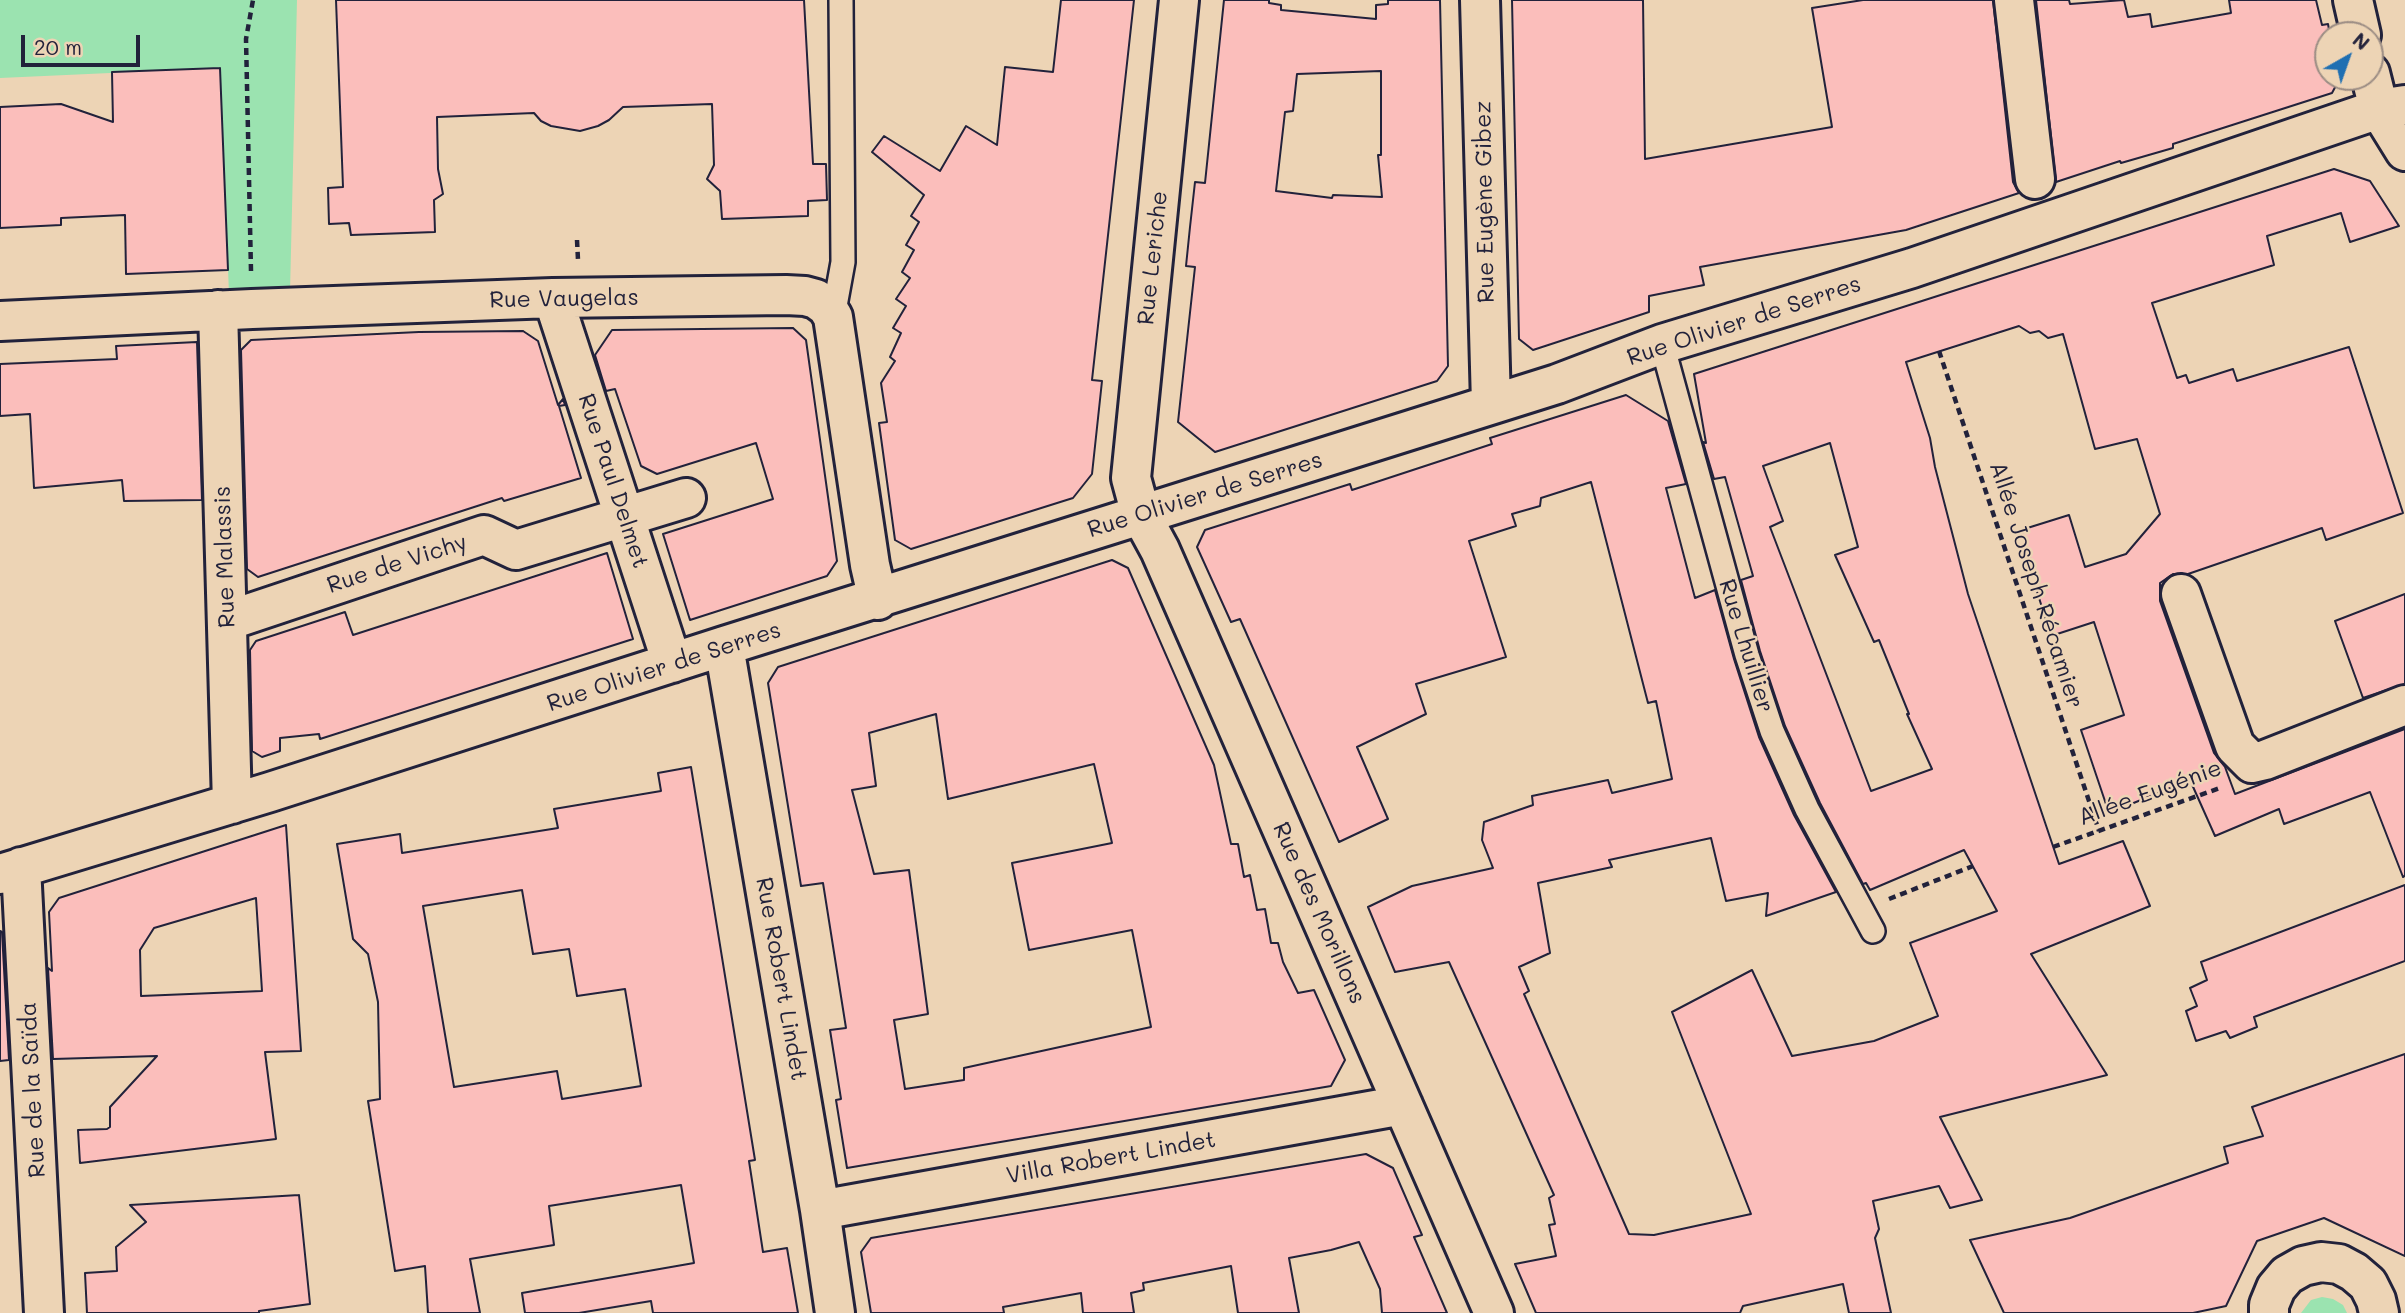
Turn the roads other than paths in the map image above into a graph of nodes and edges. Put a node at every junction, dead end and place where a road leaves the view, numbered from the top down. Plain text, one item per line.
1 (841, 0) edge
2 (1179, 0) edge
3 (1480, 0) edge
4 (2014, 0) edge
5 (2353, 0) edge
6 (2358, 21) edge
7 (2384, 96) edge
8 (2405, 151) edge
9 (2035, 179) dead end
10 (553, 298) junction
11 (218, 310) junction
12 (833, 317) junction
13 (0, 321) edge
14 (1662, 344) junction
15 (1491, 404) junction
16 (686, 498) dead end
17 (1142, 515) junction
18 (624, 516) junction
19 (2181, 594) dead end
20 (878, 600) junction
21 (227, 621) junction
22 (724, 646) junction
23 (672, 663) junction
24 (2405, 705) edge
25 (232, 804) junction
26 (11, 870) edge
27 (1873, 931) dead end
28 (1403, 1105) junction
29 (820, 1210) junction
30 (2387, 1301) edge
31 (44, 1313) edge
32 (835, 1313) edge
33 (1493, 1313) edge
34 (2269, 1313) edge

1 - 12 lane
2 - 17 street, Rue Leriche
3 - 15 street, Rue Eugène Gibez
4 - 9 street
5 - 6 street
7 - 8 street
7 - 14 street, Rue Olivier de Serres
10 - 11 street, Rue Vaugelas
10 - 12 street, Rue Vaugelas
10 - 18 street, Rue Paul Delmet
11 - 13 street, Rue Vaugelas
11 - 21 street, Rue Malassis
12 - 20 street
14 - 15 street, Rue Olivier de Serres
14 - 27 lane, Rue Lhuillier
15 - 17 street, Rue Olivier de Serres
16 - 18 street, Rue de Vichy
17 - 20 street, Rue Olivier de Serres
17 - 28 street, Rue des Morillons
18 - 21 street, Rue de Vichy
18 - 23 street, Rue Paul Delmet
19 - 24 street
20 - 22 street, Rue Olivier de Serres
21 - 25 street, Rue Malassis
22 - 23 street, Rue Olivier de Serres
22 - 29 street, Rue Robert Lindet
23 - 25 street, Rue Olivier de Serres
25 - 26 street, Rue Olivier de Serres
26 - 31 street, Rue de la Saïda
28 - 29 street, Villa Robert Lindet
28 - 33 street, Rue des Morillons
29 - 32 street, Rue Robert Lindet
30 - 34 street

